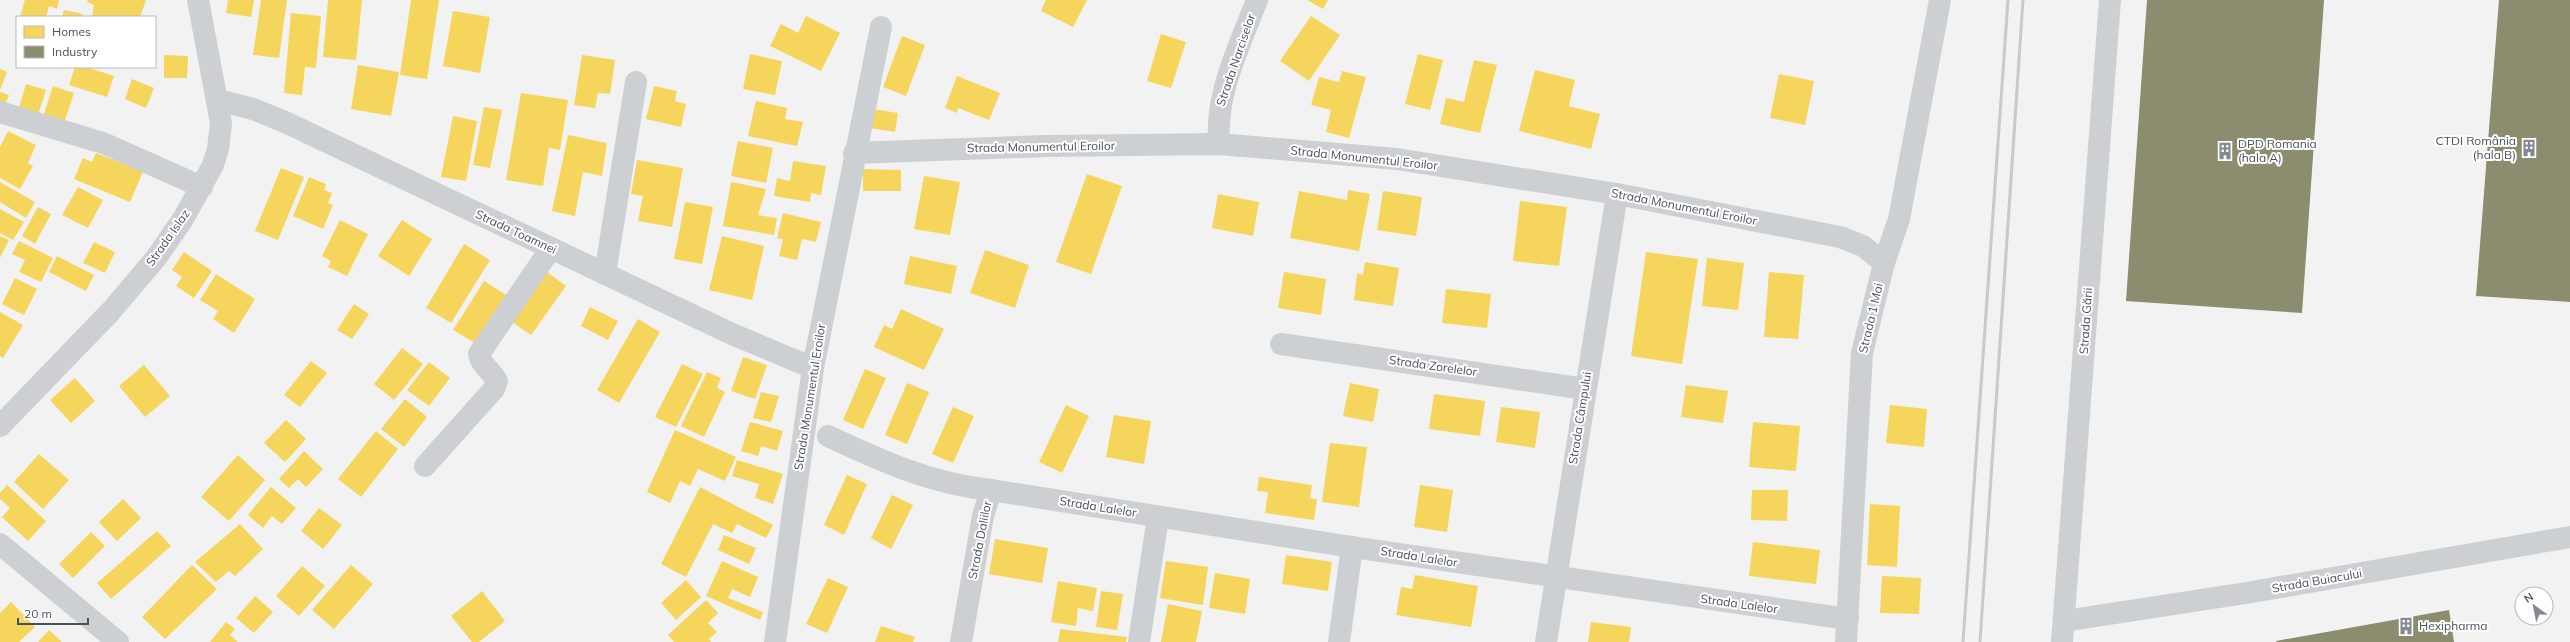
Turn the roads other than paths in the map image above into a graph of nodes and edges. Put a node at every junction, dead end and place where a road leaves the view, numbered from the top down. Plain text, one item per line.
1 (198, 0) edge
2 (1257, 0) edge
3 (1940, 0) edge
4 (2110, 0) edge
5 (881, 27) dead end
6 (636, 82) dead end
7 (218, 100) junction
8 (0, 112) edge
9 (1219, 144) junction
10 (854, 153) junction
11 (202, 186) junction
12 (1617, 194) junction
13 (550, 248) junction
14 (1884, 263) junction
15 (605, 274) junction
16 (1281, 344) dead end
17 (813, 368) junction
18 (1585, 389) junction
19 (0, 426) edge
20 (828, 436) dead end
21 (425, 466) dead end
22 (990, 490) junction
23 (1158, 517) junction
24 (2570, 537) edge
25 (0, 544) edge
26 (1352, 547) junction
27 (1556, 578) junction
28 (1848, 619) junction
29 (2063, 631) edge
30 (118, 642) edge
31 (775, 642) edge
32 (961, 642) edge
33 (1139, 642) edge
34 (1339, 642) edge
35 (1546, 642) edge
36 (1846, 642) edge

1 - 7 street, Strada Islaz
2 - 9 street, Strada Narciselor
3 - 14 street, Strada 1 Mai
4 - 29 street, Strada Gării
5 - 10 street, Strada Monumentul Eroilor
6 - 15 street
7 - 11 street, Strada Islaz
7 - 13 street, Strada Toamnei
8 - 11 street
9 - 10 street, Strada Monumentul Eroilor
9 - 12 street, Strada Monumentul Eroilor
10 - 17 street, Strada Monumentul Eroilor
11 - 19 street, Strada Islaz
12 - 14 street, Strada Monumentul Eroilor
12 - 18 street, Strada Câmpului
13 - 15 street, Strada Toamnei
13 - 21 street
14 - 28 street, Strada 1 Mai
15 - 17 street, Strada Toamnei
16 - 18 street, Strada Zorelelor
17 - 31 street, Strada Monumentul Eroilor
18 - 27 street, Strada Câmpului
20 - 22 street, Strada Daliilor
22 - 23 street, Strada Lalelor
22 - 32 street, Strada Daliilor
23 - 26 street, Strada Lalelor
23 - 33 street
24 - 29 street, Strada Buiacului
25 - 30 street
26 - 27 street, Strada Lalelor
26 - 34 street
27 - 28 street, Strada Lalelor
27 - 35 street, Strada Câmpului
28 - 36 street, Strada 1 Mai

